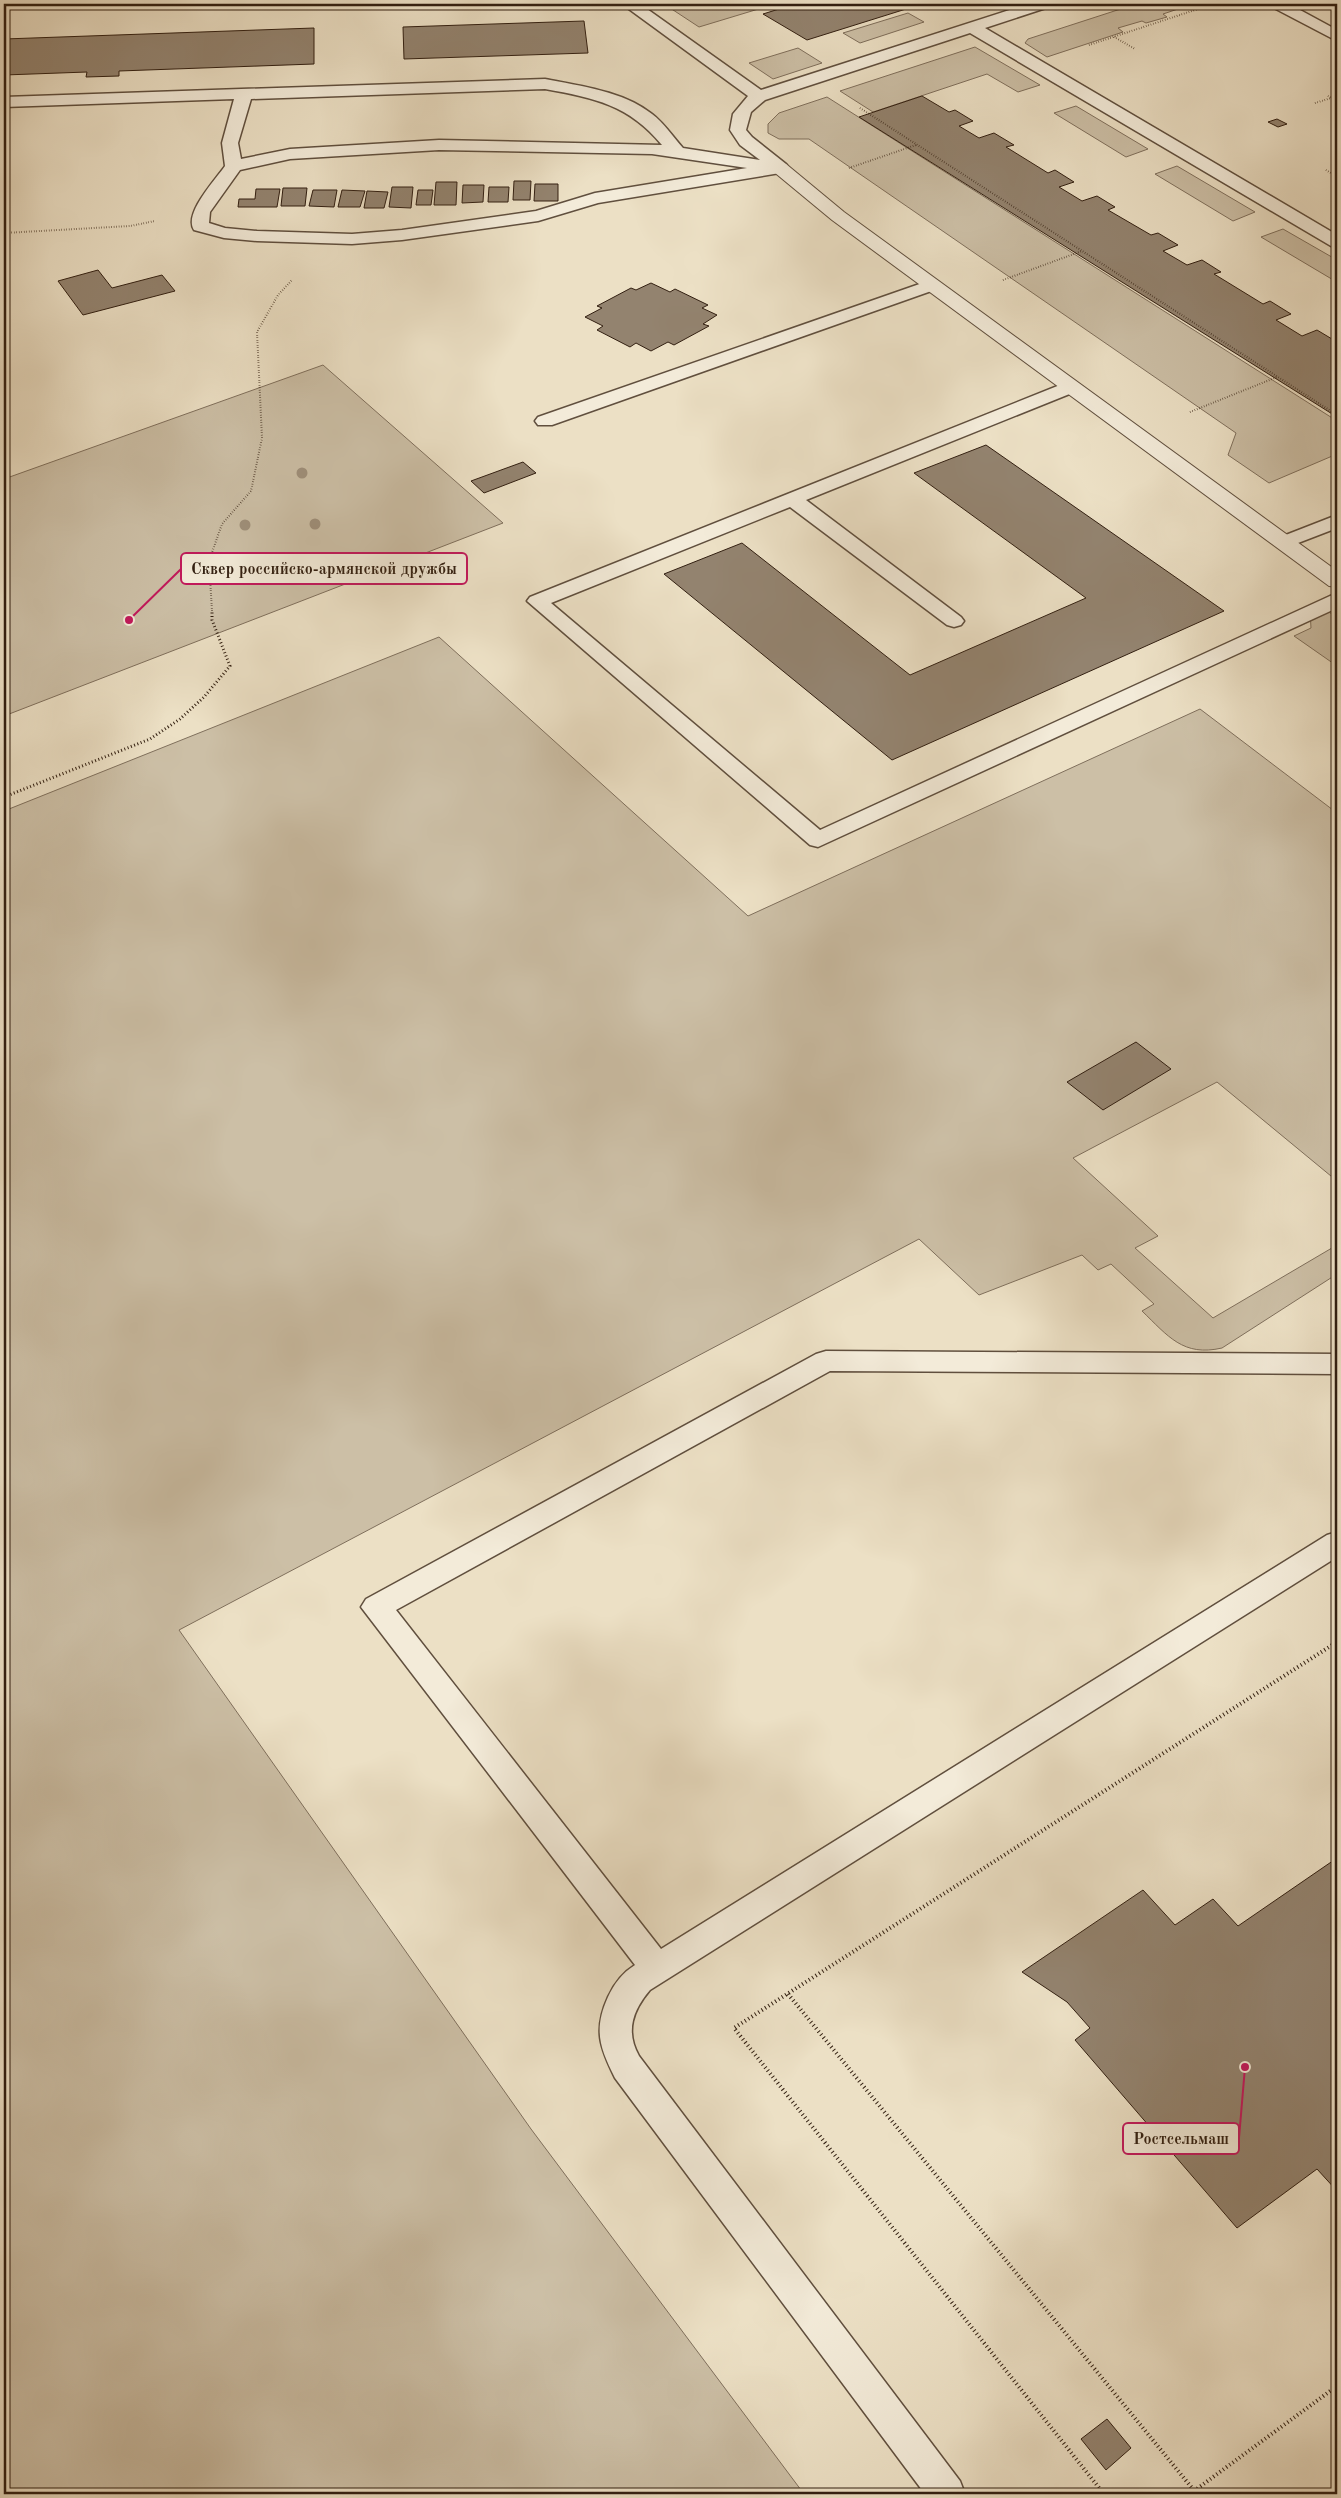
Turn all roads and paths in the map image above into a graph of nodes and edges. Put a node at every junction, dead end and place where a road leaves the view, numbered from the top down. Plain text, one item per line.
1 (630, 4) edge
2 (1043, 4) edge
3 (1213, 4) edge
4 (1278, 4) edge
5 (972, 27) junction
6 (1337, 36) edge
7 (1114, 37) junction
8 (1135, 49) dead end
9 (1034, 63) junction
10 (814, 78) junction
11 (244, 92) junction
12 (759, 96) junction
13 (1328, 96) dead end
14 (1331, 98) junction
15 (1335, 100) dead end
16 (1319, 101) junction
17 (4, 102) edge
18 (1315, 104) dead end
19 (1324, 104) dead end
20 (917, 144) junction
21 (678, 153) junction
22 (234, 166) junction
23 (780, 168) junction
24 (844, 169) dead end
25 (1326, 170) dead end
26 (1337, 177) edge
27 (202, 212) junction
28 (4, 233) edge
29 (352, 239) junction
30 (1337, 242) edge
31 (1082, 251) junction
32 (1003, 280) dead end
33 (931, 285) junction
34 (1278, 377) junction
35 (1070, 387) junction
36 (1190, 412) dead end
37 (1337, 415) edge
38 (545, 421) dead end
39 (792, 498) junction
40 (1337, 520) edge
41 (1285, 542) junction
42 (1337, 581) edge
43 (1337, 600) edge
44 (954, 622) dead end
45 (4, 797) edge
46 (1337, 1364) edge
47 (1337, 1543) edge
48 (1337, 1642) edge
49 (657, 1969) junction
50 (788, 1994) junction
51 (1337, 2386) edge
52 (1196, 2493) edge
53 (948, 2494) edge
54 (1104, 2494) edge

1 - 12 lane
2 - 5 lane
3 - 7 path
4 - 6 lane
5 - 9 lane
5 - 10 lane
7 - 8 path
7 - 9 path
9 - 30 lane
10 - 12 lane
10 - 20 path
11 - 17 lane
11 - 21 lane
11 - 22 lane
12 - 23 lane
13 - 14 path
14 - 15 path
14 - 16 path
16 - 18 path
16 - 19 path
20 - 24 path
20 - 31 path
21 - 22 lane
21 - 23 lane
22 - 27 lane
23 - 29 lane
23 - 33 street
25 - 26 path
27 - 28 path
27 - 29 lane
29 - 45 path
31 - 32 path
31 - 34 path
33 - 35 street
33 - 38 lane
34 - 36 path
34 - 37 path
35 - 39 lane
35 - 41 street
39 - 43 lane
39 - 44 lane
40 - 41 lane
41 - 42 street
46 - 49 lane
47 - 49 lane
48 - 50 path
49 - 53 lane
50 - 52 path
50 - 54 path
51 - 52 path

